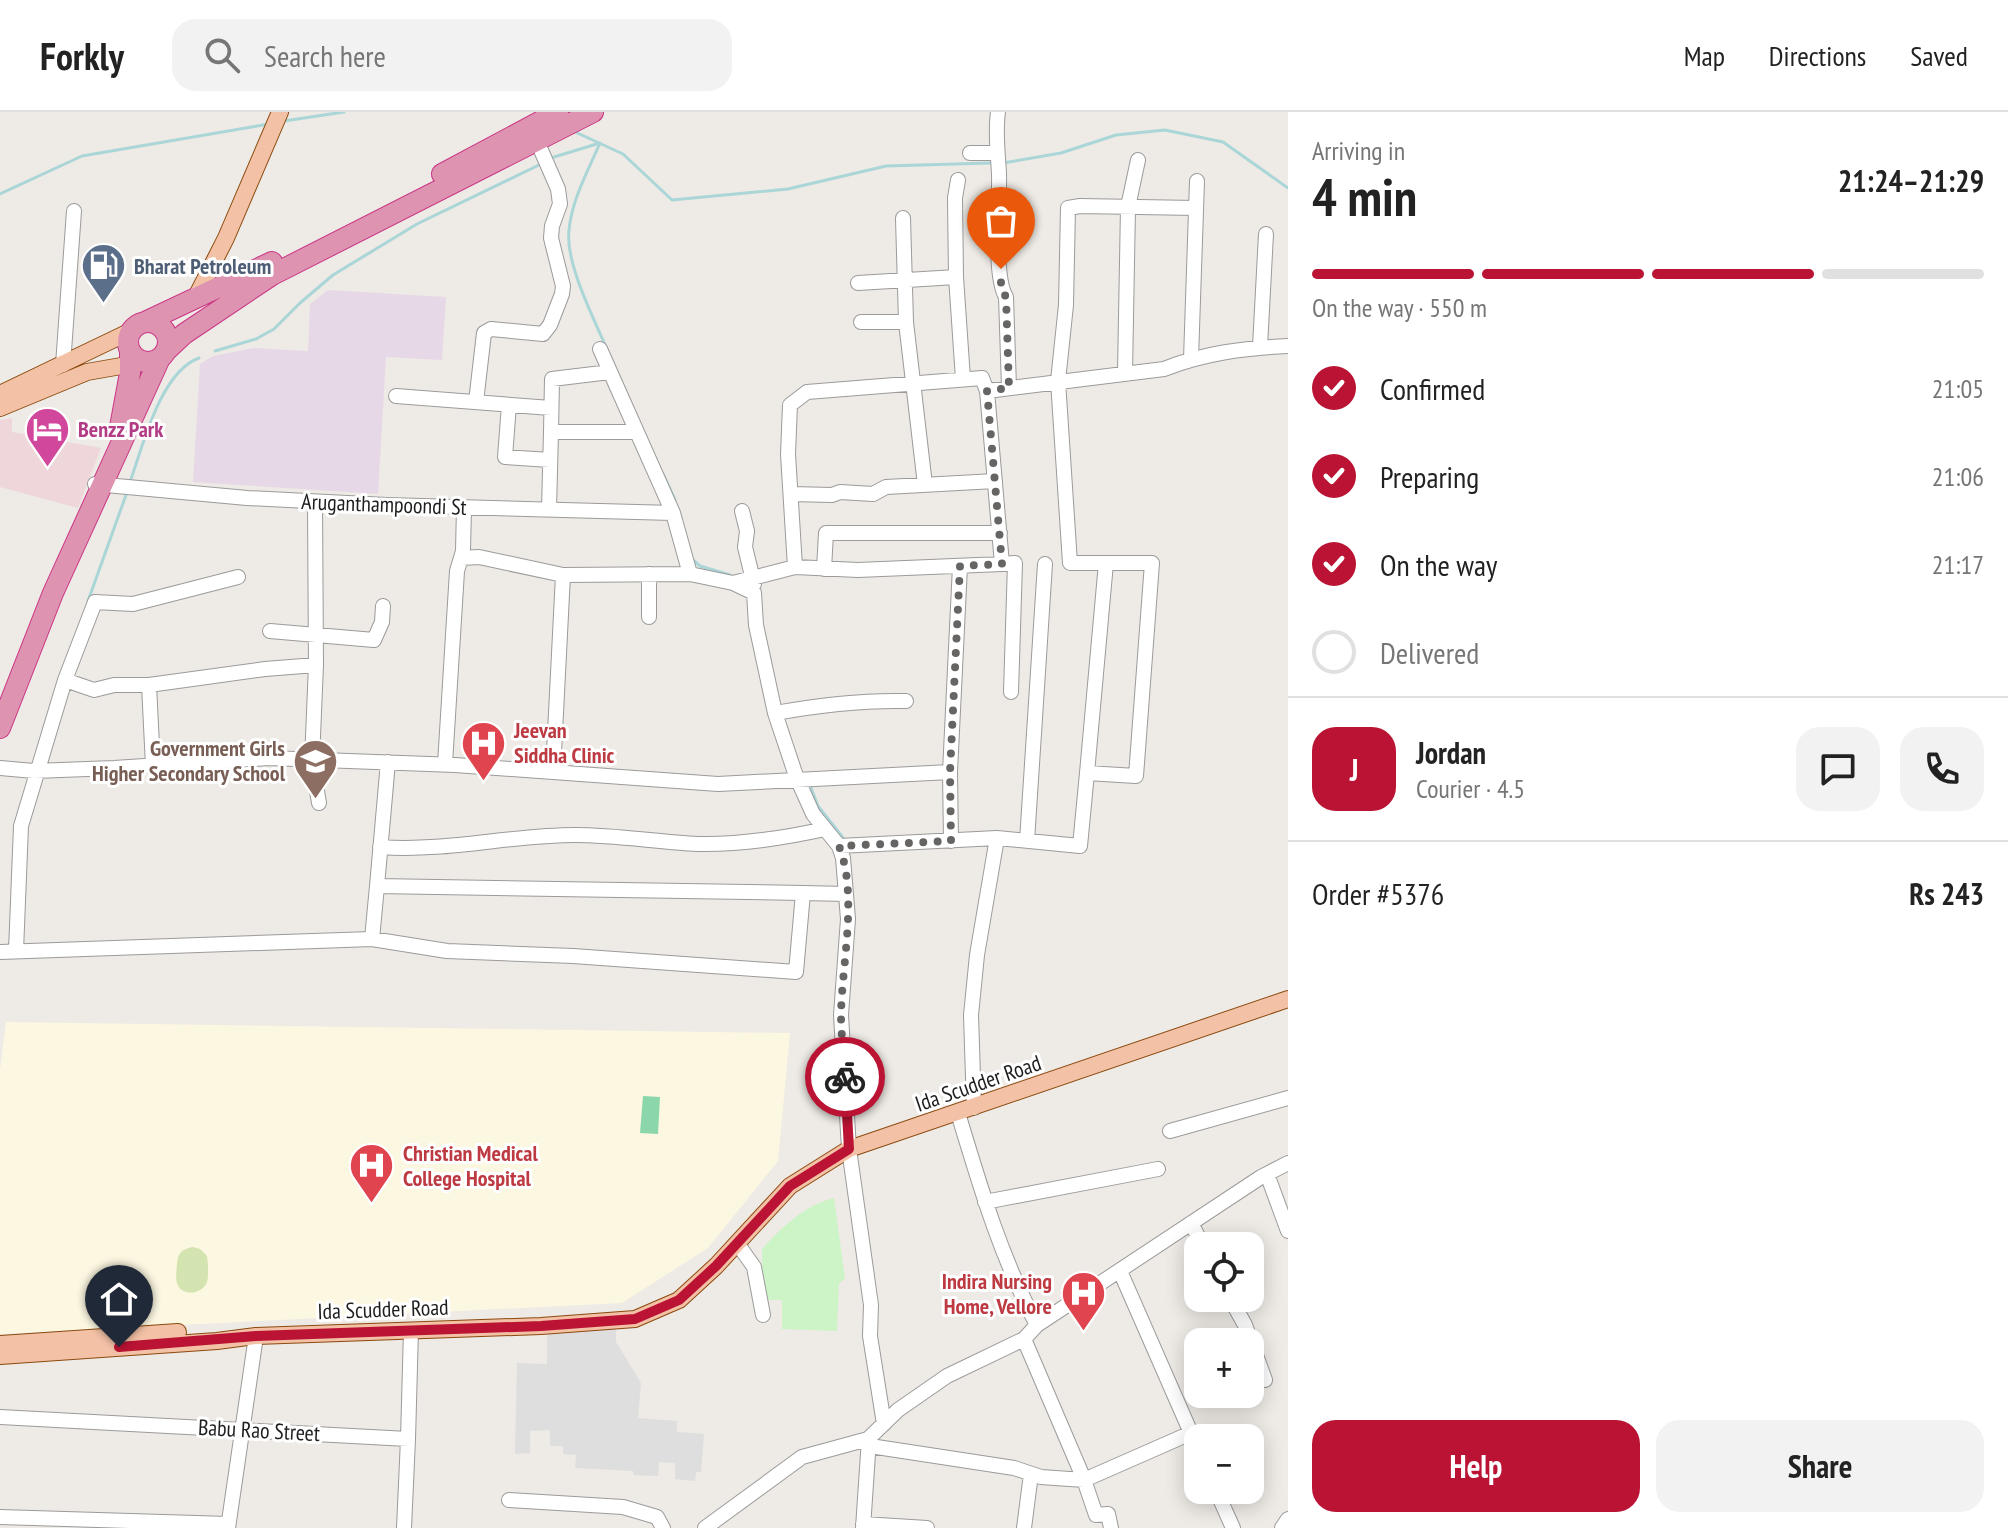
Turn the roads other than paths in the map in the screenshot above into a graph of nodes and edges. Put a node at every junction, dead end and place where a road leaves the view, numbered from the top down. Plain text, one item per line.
1 (280, 112) edge
2 (558, 112) edge
3 (593, 112) edge
4 (998, 112) edge
5 (538, 135) junction
6 (970, 153) dead end
7 (997, 153) junction
8 (1138, 160) dead end
9 (958, 180) dead end
10 (1197, 181) dead end
11 (1128, 207) junction
12 (1196, 208) junction
13 (74, 211) dead end
14 (903, 218) dead end
15 (1266, 234) dead end
16 (956, 277) junction
17 (904, 279) junction
18 (858, 283) dead end
19 (196, 297) junction
20 (861, 322) dead end
21 (906, 322) junction
22 (138, 326) junction
23 (1288, 346) edge
24 (1260, 347) junction
25 (600, 349) dead end
26 (146, 357) junction
27 (1191, 359) junction
28 (63, 365) junction
29 (610, 372) junction
30 (1125, 373) junction
31 (963, 379) junction
32 (1058, 381) junction
33 (911, 384) junction
34 (1009, 388) junction
35 (987, 391) junction
36 (0, 394) edge
37 (396, 396) dead end
38 (476, 402) junction
39 (509, 405) junction
40 (0, 408) edge
41 (551, 408) junction
42 (551, 432) junction
43 (636, 432) junction
44 (550, 460) junction
45 (995, 481) junction
46 (99, 484) junction
47 (925, 485) junction
48 (791, 494) junction
49 (315, 502) junction
50 (464, 508) junction
51 (549, 510) junction
52 (742, 511) dead end
53 (673, 513) junction
54 (1000, 533) junction
55 (461, 558) junction
56 (1106, 563) junction
57 (1002, 564) junction
58 (1045, 564) dead end
59 (960, 566) junction
60 (795, 567) junction
61 (824, 569) junction
62 (649, 574) junction
63 (690, 574) junction
64 (563, 575) junction
65 (238, 577) dead end
66 (755, 577) junction
67 (733, 583) junction
68 (754, 593) junction
69 (383, 606) dead end
70 (649, 617) dead end
71 (270, 631) dead end
72 (316, 634) junction
73 (316, 665) junction
74 (65, 680) junction
75 (149, 685) junction
76 (1011, 692) dead end
77 (0, 697) edge
78 (906, 701) dead end
79 (775, 713) junction
80 (0, 728) edge
81 (312, 760) junction
82 (388, 762) junction
83 (445, 764) junction
84 (153, 766) junction
85 (0, 768) edge
86 (39, 771) junction
87 (553, 772) junction
88 (950, 772) junction
89 (1087, 773) junction
90 (797, 778) junction
91 (319, 803) dead end
92 (825, 829) junction
93 (997, 838) junction
94 (951, 841) junction
95 (1027, 841) junction
96 (839, 846) junction
97 (380, 847) junction
98 (377, 886) junction
99 (803, 893) junction
100 (846, 894) junction
101 (372, 939) junction
102 (16, 951) junction
103 (0, 952) edge
104 (1288, 999) edge
105 (1288, 1098) edge
106 (974, 1108) junction
107 (958, 1113) junction
108 (1170, 1131) dead end
109 (849, 1149) junction
110 (1288, 1163) edge
111 (1158, 1169) dead end
112 (1267, 1174) junction
113 (985, 1202) junction
114 (1191, 1223) junction
115 (1288, 1231) edge
116 (1196, 1232) edge
117 (737, 1243) junction
118 (1120, 1271) junction
119 (1238, 1312) edge
120 (763, 1315) dead end
121 (1037, 1325) junction
122 (411, 1330) junction
123 (256, 1336) junction
124 (1024, 1339) junction
125 (0, 1344) edge
126 (0, 1356) edge
127 (1265, 1380) dead end
128 (0, 1417) edge
129 (884, 1424) junction
130 (1187, 1424) edge
131 (241, 1429) junction
132 (1184, 1436) edge
133 (408, 1439) junction
134 (869, 1442) junction
135 (1031, 1474) junction
136 (1084, 1480) junction
137 (509, 1500) dead end
138 (1222, 1504) edge
139 (0, 1517) edge
140 (1288, 1519) edge
141 (228, 1526) edge
142 (863, 1526) edge
143 (404, 1528) edge
144 (663, 1528) edge
145 (705, 1528) edge
146 (927, 1528) edge
147 (1024, 1528) edge
148 (1111, 1528) edge
149 (1233, 1528) edge
150 (1282, 1528) edge

1 - 19 main road
2 - 5 highway
3 - 5 highway
4 - 7 street
5 - 19 highway
5 - 26 highway
5 - 38 street
6 - 7 street
7 - 34 street
8 - 11 street
9 - 16 street
10 - 12 street
11 - 12 street
11 - 30 street
11 - 32 street
12 - 27 street
13 - 28 street
14 - 17 street
15 - 24 street
16 - 17 street
16 - 31 street
17 - 18 street
17 - 21 street
19 - 22 highway
20 - 21 street
21 - 33 street
22 - 26 highway
22 - 26 highway
22 - 28 main road
23 - 24 street
24 - 27 street
25 - 29 street
26 - 40 main road
26 - 46 highway
26 - 46 highway
27 - 30 street
28 - 36 main road
29 - 41 street
29 - 43 street
30 - 32 street
31 - 33 street
31 - 35 street
32 - 34 street
32 - 56 street
33 - 47 street
33 - 48 street
34 - 35 street
35 - 45 street
37 - 38 street
38 - 39 street
39 - 41 street
39 - 44 street
41 - 42 street
42 - 43 street
42 - 44 street
43 - 53 street
44 - 51 street
45 - 47 street
45 - 54 street
46 - 49 street, Aruganthampoondi St
46 - 77 highway
46 - 80 highway
47 - 48 street
48 - 60 street
49 - 50 street, Aruganthampoondi St
49 - 72 street
50 - 51 street, Aruganthampoondi St
50 - 55 street
51 - 53 street, Aruganthampoondi St
52 - 66 street
53 - 63 street
54 - 57 street
54 - 61 street
55 - 64 street
55 - 83 street
56 - 89 street
56 - 89 street
57 - 59 street
57 - 76 street
58 - 95 street
59 - 61 street
59 - 88 street
60 - 61 street
60 - 66 street
62 - 63 street
62 - 64 street
62 - 70 street
63 - 67 street
64 - 87 street
65 - 74 street
66 - 67 street
66 - 68 street
67 - 68 street
68 - 79 street
69 - 72 street
71 - 72 street
72 - 73 street
73 - 75 street
73 - 81 street
74 - 75 street
74 - 86 street
75 - 84 street
78 - 79 street
79 - 90 street
81 - 82 street
81 - 84 street
81 - 91 street
82 - 83 street
82 - 97 street
83 - 87 street
84 - 86 street
85 - 86 street
86 - 102 street
87 - 90 street
88 - 90 street
88 - 94 street
89 - 95 street
90 - 92 street
92 - 96 street
92 - 97 street
93 - 94 street
93 - 95 street
93 - 106 street
94 - 96 street
96 - 100 street
97 - 98 street
98 - 99 street
98 - 101 street
99 - 100 street
99 - 101 street
100 - 109 street
101 - 102 street
102 - 103 street
104 - 106 main road, Ida Scudder Road
105 - 108 street
106 - 107 main road, Ida Scudder Road
107 - 109 main road, Ida Scudder Road
107 - 113 street
109 - 117 main road, Ida Scudder Road
109 - 129 street
110 - 112 street
111 - 113 street
112 - 114 street
112 - 115 street
113 - 121 street
114 - 116 street
114 - 118 street
117 - 120 street
117 - 122 main road, Ida Scudder Road
118 - 121 street
118 - 130 street
119 - 127 street
121 - 124 street
122 - 123 main road, Ida Scudder Road
122 - 133 street
123 - 125 main road
123 - 126 main road
123 - 131 street
124 - 129 street
124 - 136 street
128 - 131 street, Babu Rao Street
129 - 134 street
131 - 133 street, Babu Rao Street
131 - 141 street
132 - 136 street
133 - 143 street
134 - 135 street
134 - 142 street
134 - 145 street
135 - 136 street
135 - 147 street
136 - 148 street
137 - 144 street
138 - 149 street
139 - 141 street
140 - 150 street
142 - 146 street

